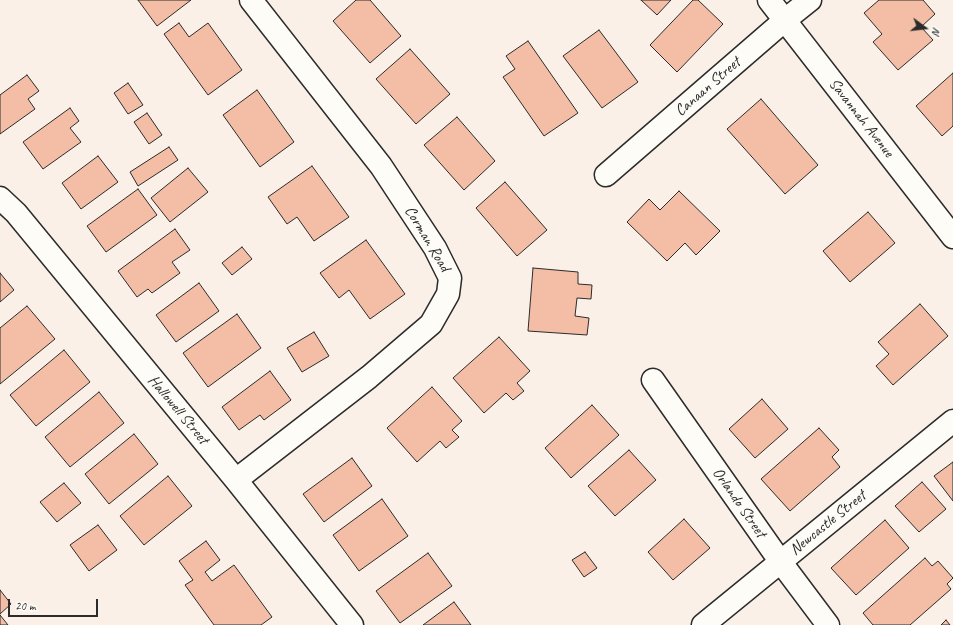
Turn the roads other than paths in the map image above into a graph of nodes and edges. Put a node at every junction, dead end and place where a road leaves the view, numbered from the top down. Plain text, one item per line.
1 (251, 0) edge
2 (768, 0) edge
3 (810, 0) edge
4 (784, 20) junction
5 (606, 175) dead end
6 (0, 198) edge
7 (953, 237) edge
8 (653, 380) dead end
9 (953, 421) edge
10 (236, 480) junction
11 (780, 562) junction
12 (352, 625) edge
13 (703, 625) edge
14 (828, 625) edge

1 - 10 street, Corman Road
2 - 4 street, Savannah Avenue
3 - 4 street, Canaan Street
4 - 5 street, Canaan Street
4 - 7 street, Savannah Avenue
6 - 10 street, Hallowell Street
8 - 11 street, Orlando Street
9 - 11 street, Newcastle Street
10 - 12 street, Hallowell Street
11 - 13 street, Newcastle Street
11 - 14 street, Orlando Street

